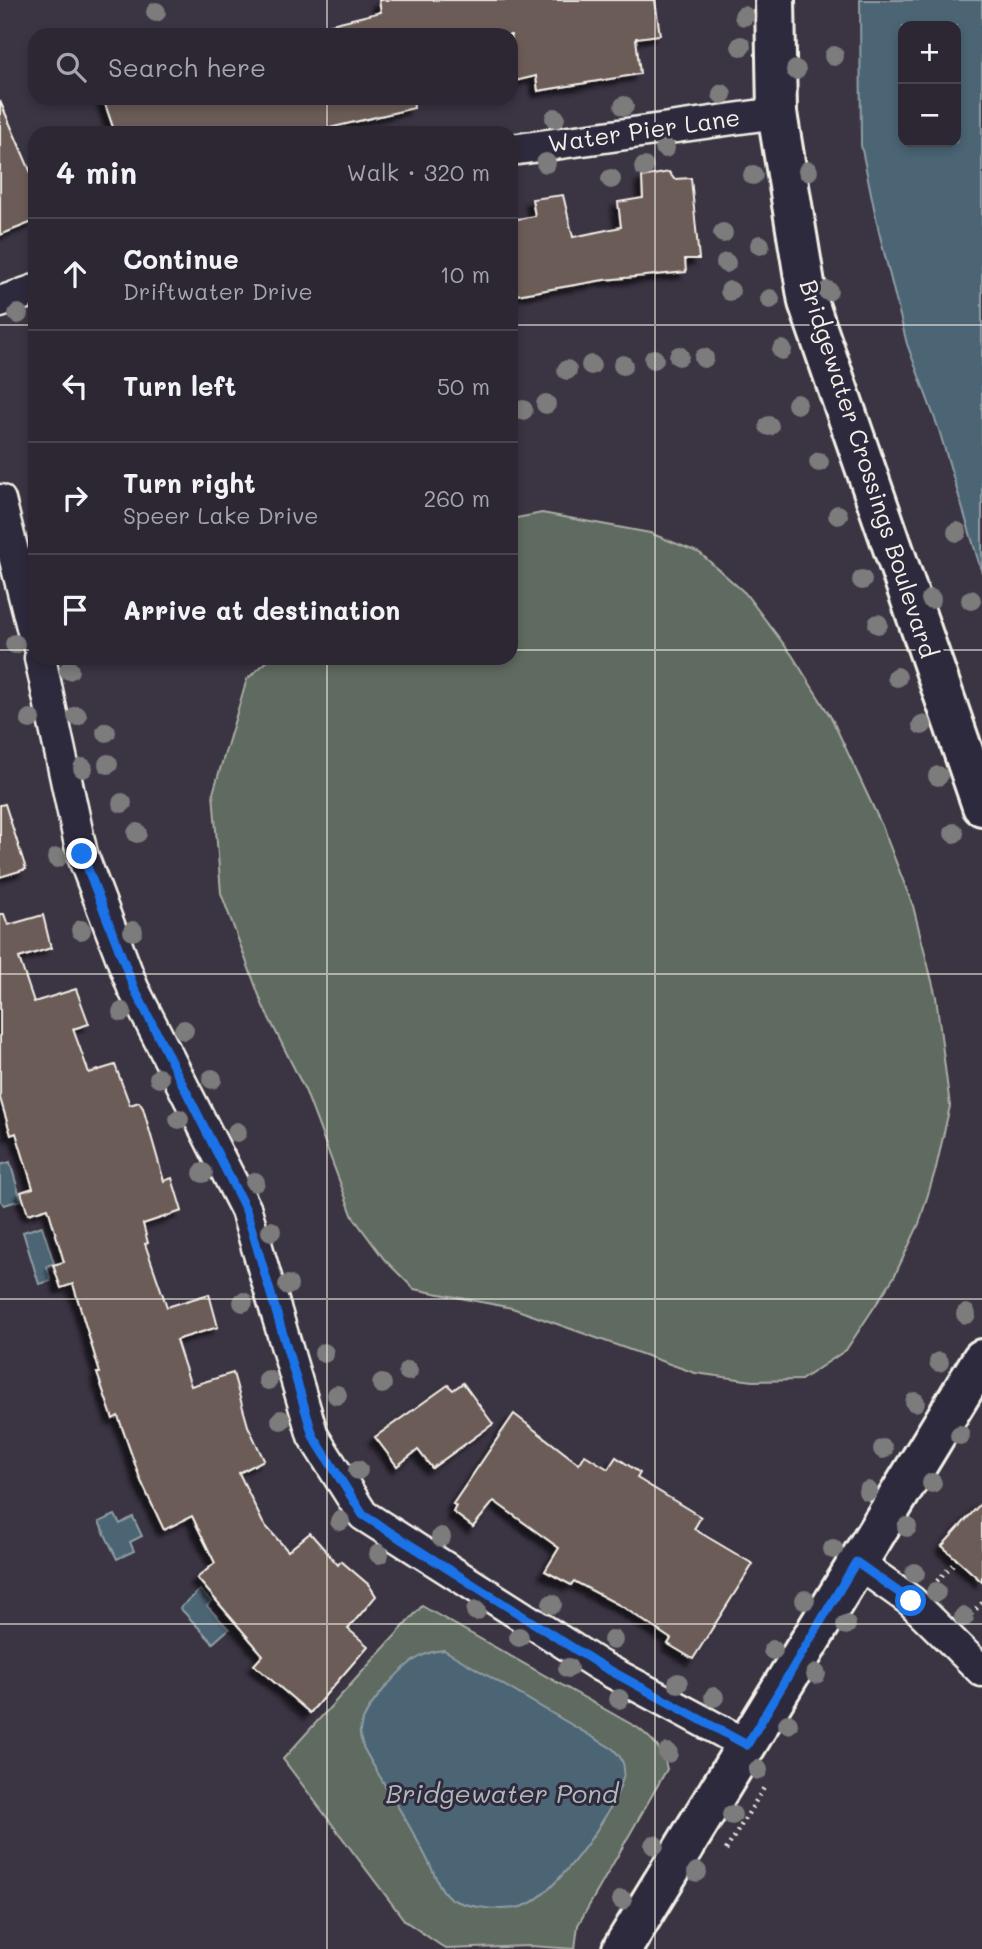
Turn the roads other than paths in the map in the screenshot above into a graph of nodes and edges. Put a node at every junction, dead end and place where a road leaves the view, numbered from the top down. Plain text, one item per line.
1 (775, 0) edge
2 (777, 113) junction
3 (518, 149) edge
4 (28, 292) edge
5 (0, 302) edge
6 (0, 500) edge
7 (28, 611) edge
8 (42, 665) edge
9 (971, 741) edge
10 (982, 806) edge
11 (982, 1359) edge
12 (856, 1562) junction
13 (982, 1671) edge
14 (747, 1745) junction
15 (622, 1949) edge

1 - 2 street, Bridgewater Crossings Boulevard
2 - 3 street, Water Pier Lane
2 - 9 street, Bridgewater Crossings Boulevard
4 - 5 street
6 - 7 street
8 - 14 street
9 - 10 street, Bridgewater Crossings Boulevard
11 - 12 street
12 - 13 street
12 - 14 street
14 - 15 street

